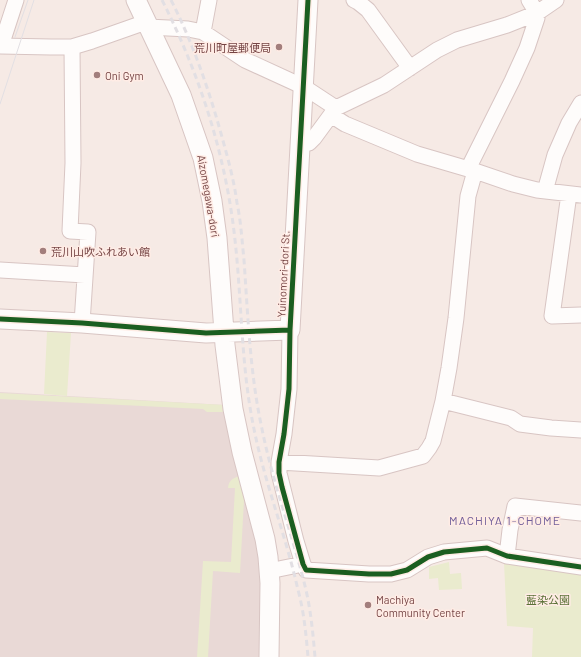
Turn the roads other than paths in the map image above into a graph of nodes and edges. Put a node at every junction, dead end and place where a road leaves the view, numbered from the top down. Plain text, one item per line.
1 (16, 0) edge
2 (136, 0) edge
3 (209, 0) edge
4 (308, 0) edge
5 (354, 0) edge
6 (556, 0) edge
7 (533, 6) edge
8 (147, 24) junction
9 (203, 32) junction
10 (0, 46) edge
11 (72, 47) junction
12 (410, 68) junction
13 (304, 87) junction
14 (580, 105) edge
15 (333, 111) junction
16 (300, 144) junction
17 (472, 170) junction
18 (545, 191) junction
19 (575, 195) edge
20 (0, 270) edge
21 (85, 275) junction
22 (581, 315) edge
23 (0, 319) edge
24 (82, 323) junction
25 (290, 330) junction
26 (225, 333) junction
27 (443, 402) junction
28 (581, 430) edge
29 (279, 462) junction
30 (581, 513) edge
31 (507, 556) junction
32 (303, 564) junction
33 (581, 567) edge
34 (269, 572) junction
35 (269, 657) edge

1 - 10 street
2 - 8 street, Aizomegawa-dori
3 - 9 street
4 - 13 street, Yuinomori-dori St.
5 - 12 street
6 - 7 street
7 - 12 street
7 - 17 street
8 - 9 street
8 - 11 street
8 - 26 street, Aizomegawa-dori
9 - 13 street
10 - 11 street
11 - 21 street
12 - 15 street
13 - 15 street
13 - 16 street, Yuinomori-dori St.
14 - 18 street
15 - 16 street
15 - 17 street
16 - 25 street, Yuinomori-dori St.
17 - 18 street
17 - 27 street
18 - 19 street
19 - 22 street
20 - 21 street
21 - 24 street
23 - 24 street, Yuinomori-dori St.
24 - 26 street, Yuinomori-dori St.
25 - 26 street, Yuinomori-dori St.
25 - 29 street
26 - 34 street, Aizomegawa-dori
27 - 28 street
27 - 29 street
29 - 32 street
30 - 31 street
31 - 32 street
31 - 33 street
32 - 34 street
34 - 35 street, Aizomegawa-dori

